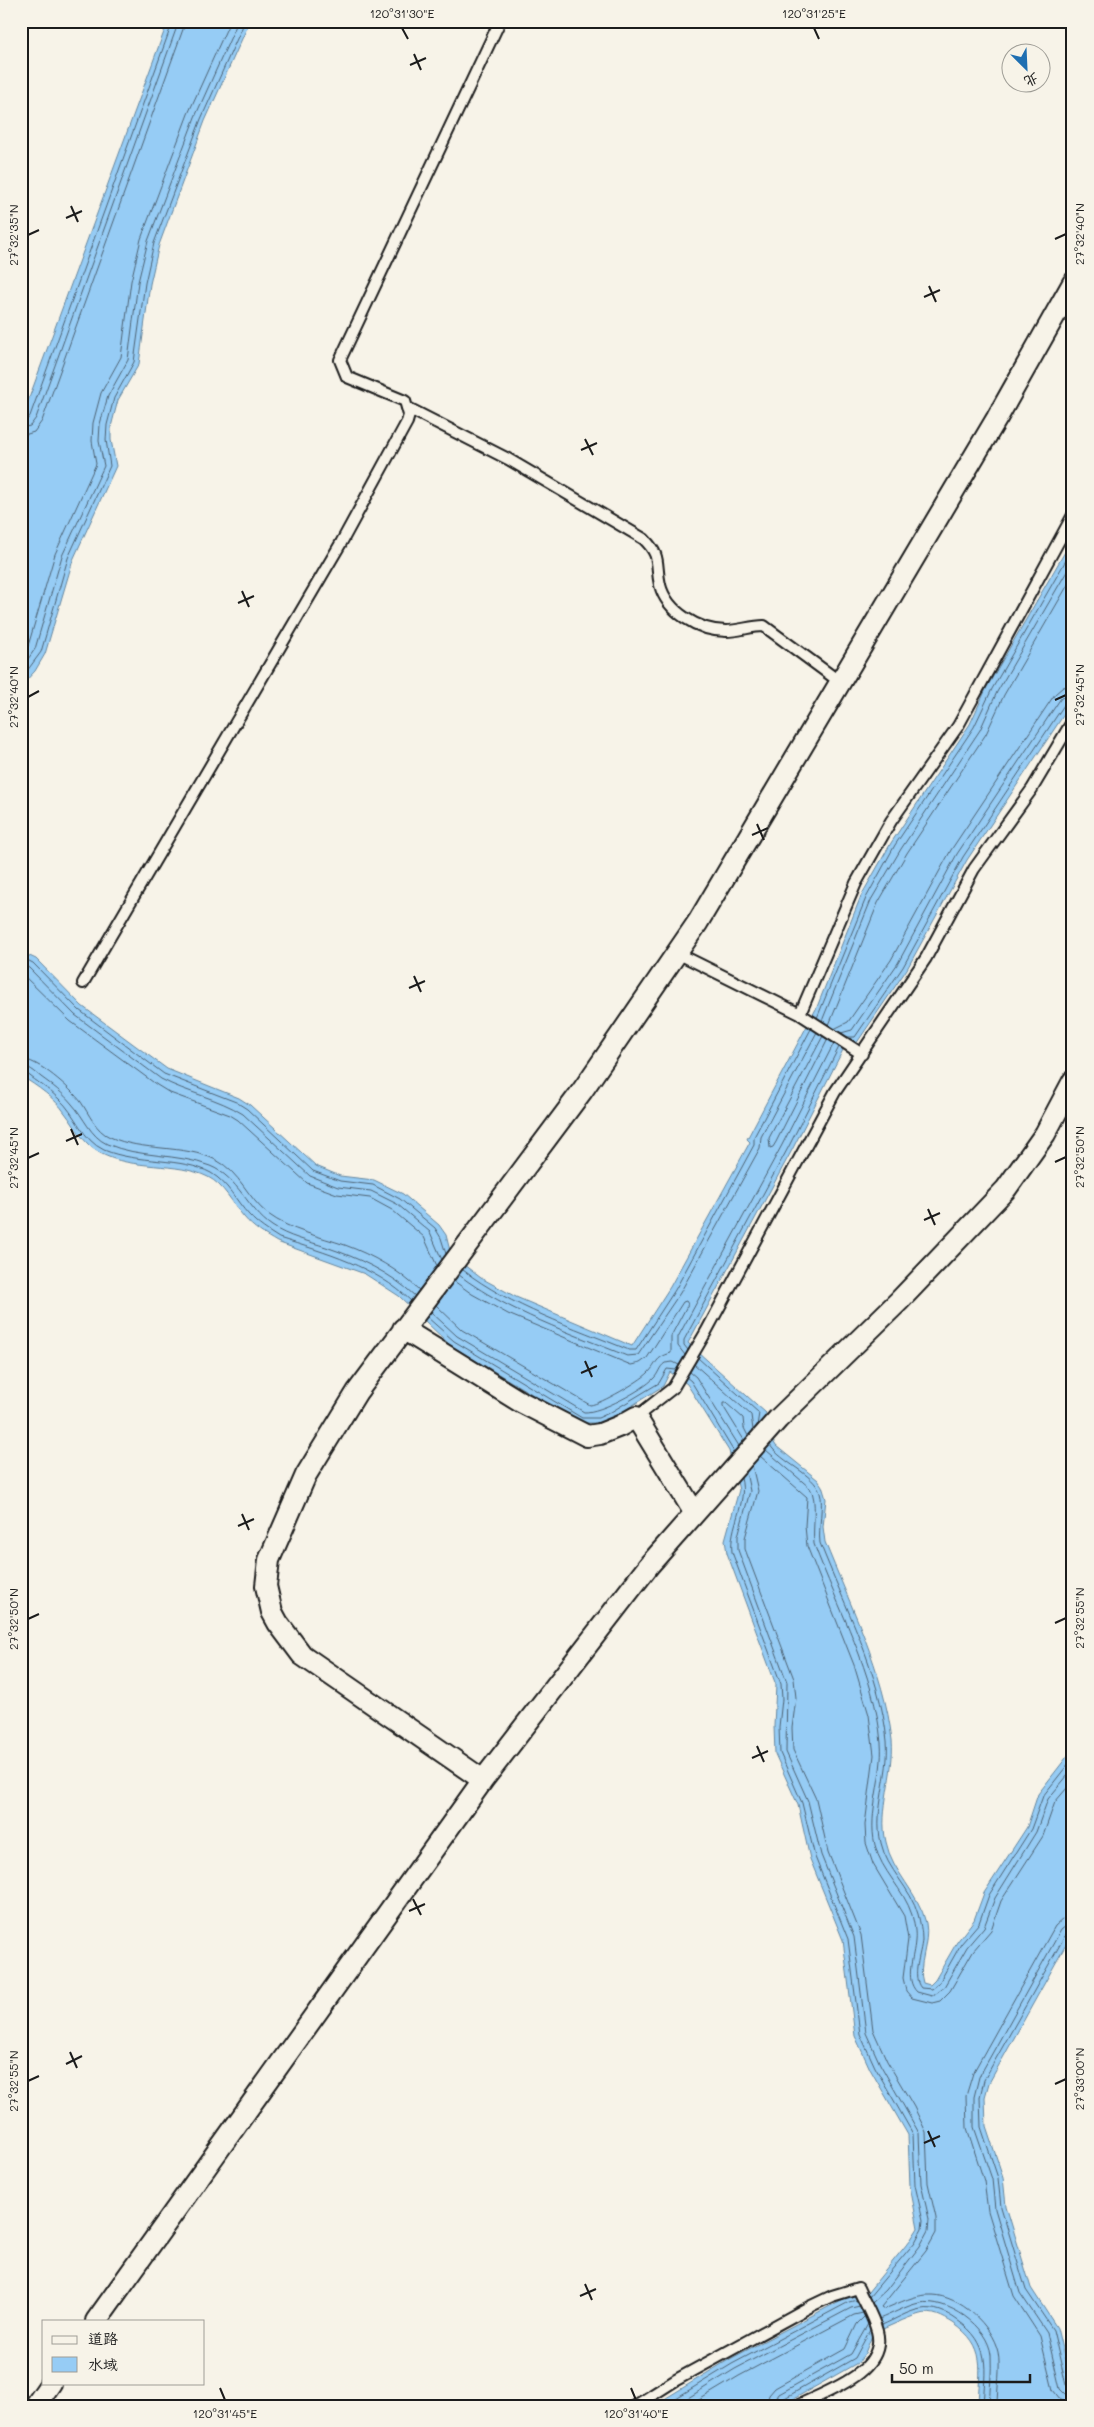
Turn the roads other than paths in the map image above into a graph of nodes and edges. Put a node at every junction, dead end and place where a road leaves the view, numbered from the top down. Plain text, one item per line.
1 (500, 21) edge
2 (1073, 283) edge
3 (408, 408) junction
4 (1073, 515) edge
5 (840, 682) junction
6 (1073, 720) edge
7 (677, 953) junction
8 (84, 983) dead end
9 (800, 1014) junction
10 (862, 1054) junction
11 (1073, 1081) edge
12 (407, 1324) junction
13 (636, 1417) junction
14 (694, 1512) junction
15 (483, 1780) junction
16 (97, 2320) edge
17 (50, 2384) edge
18 (34, 2406) edge
19 (635, 2406) edge
20 (797, 2406) edge

1 - 3 lane
2 - 5 street
3 - 5 lane
3 - 8 lane
4 - 9 lane
5 - 7 street
6 - 10 lane
7 - 9 lane
7 - 12 street
9 - 10 lane
10 - 13 lane
11 - 14 street
12 - 13 street
12 - 15 street
13 - 14 street
14 - 15 street
15 - 16 street
17 - 18 street
19 - 20 lane

